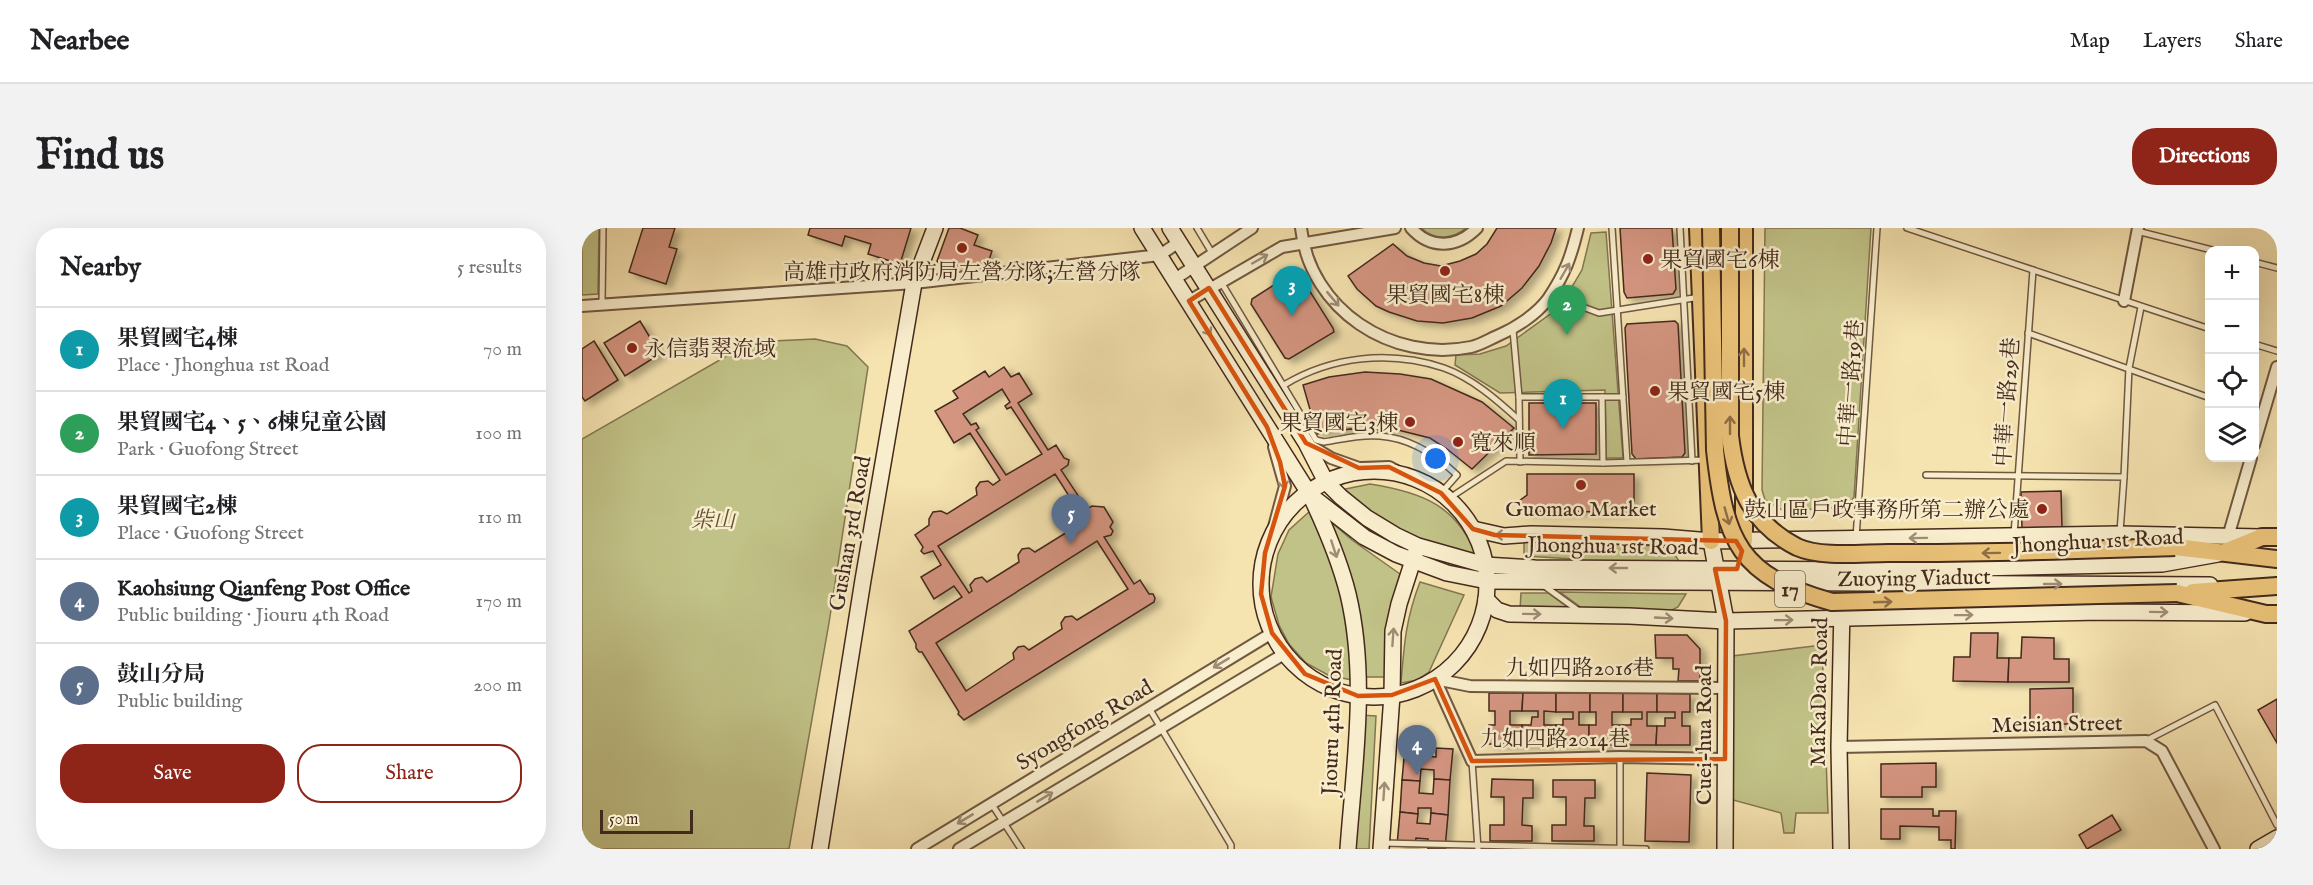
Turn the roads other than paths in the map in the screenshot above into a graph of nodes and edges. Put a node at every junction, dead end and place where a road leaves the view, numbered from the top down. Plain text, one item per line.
1 (603, 228) edge
2 (935, 228) edge
3 (1142, 228) edge
4 (1170, 228) edge
5 (1197, 228) edge
6 (1252, 228) edge
7 (1301, 228) edge
8 (1395, 228) edge
9 (1411, 228) edge
10 (1477, 228) edge
11 (1578, 228) edge
12 (1612, 228) edge
13 (1680, 228) edge
14 (1698, 228) edge
15 (1711, 228) edge
16 (1730, 228) edge
17 (1744, 228) edge
18 (1877, 228) edge
19 (1906, 228) edge
20 (2138, 229) edge
21 (1179, 242) junction
22 (1303, 242) junction
23 (2205, 248) edge
24 (1212, 253) junction
25 (1160, 255) junction
26 (2259, 263) edge
27 (1195, 266) junction
28 (2277, 268) edge
29 (2033, 270) junction
30 (1175, 279) junction
31 (914, 283) junction
32 (1215, 285) junction
33 (1550, 295) junction
34 (1701, 296) junction
35 (1684, 299) junction
36 (1189, 301) junction
37 (2124, 301) junction
38 (602, 305) junction
39 (582, 306) edge
40 (2141, 306) junction
41 (1618, 309) junction
42 (2205, 327) edge
43 (1513, 330) junction
44 (2028, 333) junction
45 (2259, 346) edge
46 (2277, 351) edge
47 (2277, 367) edge
48 (2129, 368) junction
49 (1284, 385) junction
50 (1623, 396) junction
51 (2205, 396) edge
52 (1519, 397) junction
53 (1602, 397) junction
54 (2259, 413) edge
55 (1519, 420) junction
56 (1267, 427) junction
57 (1306, 443) junction
58 (1700, 460) junction
59 (1520, 462) junction
60 (1627, 462) junction
61 (2250, 462) edge
62 (1603, 463) junction
63 (1926, 475) dead end
64 (1406, 476) junction
65 (2017, 476) junction
66 (2124, 477) junction
67 (1326, 482) junction
68 (1309, 494) junction
69 (1444, 496) junction
70 (1473, 529) junction
71 (1272, 534) junction
72 (2119, 534) junction
73 (2014, 536) junction
74 (2228, 537) junction
75 (1856, 539) junction
76 (2272, 540) edge
77 (1711, 541) junction
78 (1744, 541) junction
79 (1418, 546) junction
80 (2175, 546) joint
81 (2222, 554) junction
82 (2277, 559) edge
83 (1412, 560) junction
84 (1485, 565) junction
85 (1717, 575) junction
86 (1736, 575) junction
87 (1840, 576) junction
88 (1487, 581) junction
89 (1536, 581) junction
90 (2271, 585) edge
91 (2177, 594) junction
92 (1486, 599) junction
93 (2273, 613) edge
94 (1585, 615) junction
95 (1842, 618) junction
96 (1726, 621) junction
97 (1272, 633) junction
98 (1284, 654) junction
99 (1435, 679) junction
100 (1726, 688) junction
101 (1392, 695) junction
102 (1358, 696) junction
103 (1149, 708) junction
104 (1162, 728) junction
105 (2146, 741) junction
106 (1839, 747) junction
107 (1620, 757) junction
108 (1725, 759) junction
109 (1472, 761) junction
110 (991, 803) junction
111 (1003, 823) junction
112 (2277, 825) edge
113 (2277, 837) edge
114 (1381, 846) edge
115 (1478, 848) edge
116 (1620, 848) edge
117 (820, 849) edge
118 (916, 849) edge
119 (959, 849) edge
120 (1022, 849) edge
121 (1231, 849) edge
122 (1348, 849) edge
123 (1646, 849) edge
124 (1725, 849) edge
125 (1841, 849) edge
126 (2214, 849) edge
127 (2258, 849) edge

1 - 38 lane
2 - 31 street, Gushan 3rd Road
3 - 25 street, Jhonghua 1st Road
4 - 21 street, Jhonghua 1st Road
5 - 24 lane
6 - 24 street
7 - 22 street
8 - 22 street
9 - 10 street
33 -> 11 street
12 - 41 lane
13 - 35 lane
14 - 34 main road
15 -> 91 main road, Zuoying Viaduct / 17, bridge
80 -> 16 main road, Zuoying Viaduct / 17, bridge
78 -> 17 main road
18 - 75 lane, 中華一路19巷
19 - 29 lane
20 - 23 lane
20 - 37 street
21 - 25 street
21 - 27 street, Jhonghua 1st Road
32 -> 22 street
22 -> 43 street
24 - 27 street
25 - 30 street, Jhonghua 1st Road
25 - 31 street
26 - 28 lane
27 - 30 street
27 - 32 street, Jhonghua 1st Road
29 - 37 lane
29 - 44 lane, 中華一路29巷
30 - 36 street, Jhonghua 1st Road
31 - 38 street
31 - 117 street, Gushan 3rd Road
32 - 36 street
32 - 49 lane
32 - 57 street, Jhonghua 1st Road
33 - 41 lane
33 - 43 street
34 - 35 lane
34 - 58 main road
35 - 41 lane
35 - 58 lane
36 -> 56 street, Jhonghua 1st Road
37 - 40 lane
38 - 39 street
40 - 42 lane
40 - 48 lane
41 - 50 lane
43 - 52 lane
44 - 48 lane
44 - 65 lane, 中華一路29巷
45 - 46 lane
47 - 54 street
48 - 51 lane
48 - 66 lane
49 - 55 lane
49 - 69 lane
50 - 53 lane
50 - 60 lane
52 - 53 lane
52 - 55 lane
53 - 62 lane
55 - 59 lane
56 - 68 street, Jhonghua 1st Road
56 -> 71 street
57 - 64 street
57 - 67 street, Jhonghua 1st Road
58 - 60 lane
58 - 77 main road
59 - 62 lane
59 - 69 lane
60 - 62 lane
61 - 74 street
63 - 65 lane
64 - 67 street
64 - 69 street
65 - 66 lane
65 - 73 lane, 中華一路29巷
66 - 72 lane
67 - 68 street
67 - 79 street, Jhonghua 1st Road
68 - 71 street
68 - 83 street, Jhonghua 1st Road
68 -> 102 street, Jiouru 4th Road
69 - 70 street
77 -> 70 street, Jhonghua 1st Road
70 - 84 street
71 - 97 street
72 - 73 street, Jhonghua 1st Road
72 - 74 street, Jhonghua 1st Road
73 -> 75 street, Jhonghua 1st Road
74 - 76 street, Jhonghua 1st Road
75 - 78 street, Jhonghua 1st Road
75 - 87 street, MaKaDao Road
76 - 81 main road
77 - 78 street, Jhonghua 1st Road
77 - 85 street, Cuei-hua Road
78 - 86 street, Cuei-hua Road
79 - 83 street
79 - 84 street, Jhonghua 1st Road
80 - 81 main road, Jhonghua 1st Road / 17
81 - 82 main road, Jhonghua 1st Road / 17
81 - 87 street, Jhonghua 1st Road
83 - 88 street, Jhonghua 1st Road
101 -> 83 street
85 -> 84 street, Jhonghua 1st Road
84 - 88 street
85 - 86 street, Jhonghua 1st Road
85 - 89 street, Jhonghua 1st Road
85 - 96 street, Cuei-hua Road
86 - 87 street, Jhonghua 1st Road
86 - 96 street, Cuei-hua Road
87 -> 90 street, Jhonghua 1st Road
87 - 95 street, MaKaDao Road
88 - 89 street, Jhonghua 1st Road
88 - 92 street
89 - 94 lane, Jhonghua 1st Road
90 - 91 main road, 17
91 - 93 main road, 17
92 -> 94 street
92 - 99 street
95 -> 93 street
94 -> 96 street
96 -> 95 street
95 - 106 street, MaKaDao Road
96 - 100 street, Cuei-hua Road
97 - 98 street
97 -> 103 street, Syongfong Road
98 - 102 street
98 - 104 street, Syongfong Road
99 - 100 street, 九如四路2016巷
99 - 101 street
99 - 109 street, 九如四路2014巷
100 - 108 street, Cuei-hua Road
101 - 102 street
114 -> 101 street
102 - 122 street, Jiouru 4th Road
103 - 104 lane
103 - 110 street, Syongfong Road
111 -> 104 street, Syongfong Road
104 - 121 lane
105 - 106 street, Meisian Street
105 - 112 lane
105 - 126 street, Meisian Street
106 - 125 street, MaKaDao Road
107 - 108 street, 九如四路2014巷
107 - 109 street, 九如四路2014巷
107 - 116 lane
108 - 124 street, Cuei-hua Road
109 - 115 lane
110 - 111 lane
110 -> 118 street, Syongfong Road
111 - 119 street, Syongfong Road
111 - 120 lane
113 - 127 street
114 - 115 lane
115 - 116 lane
116 - 123 lane

